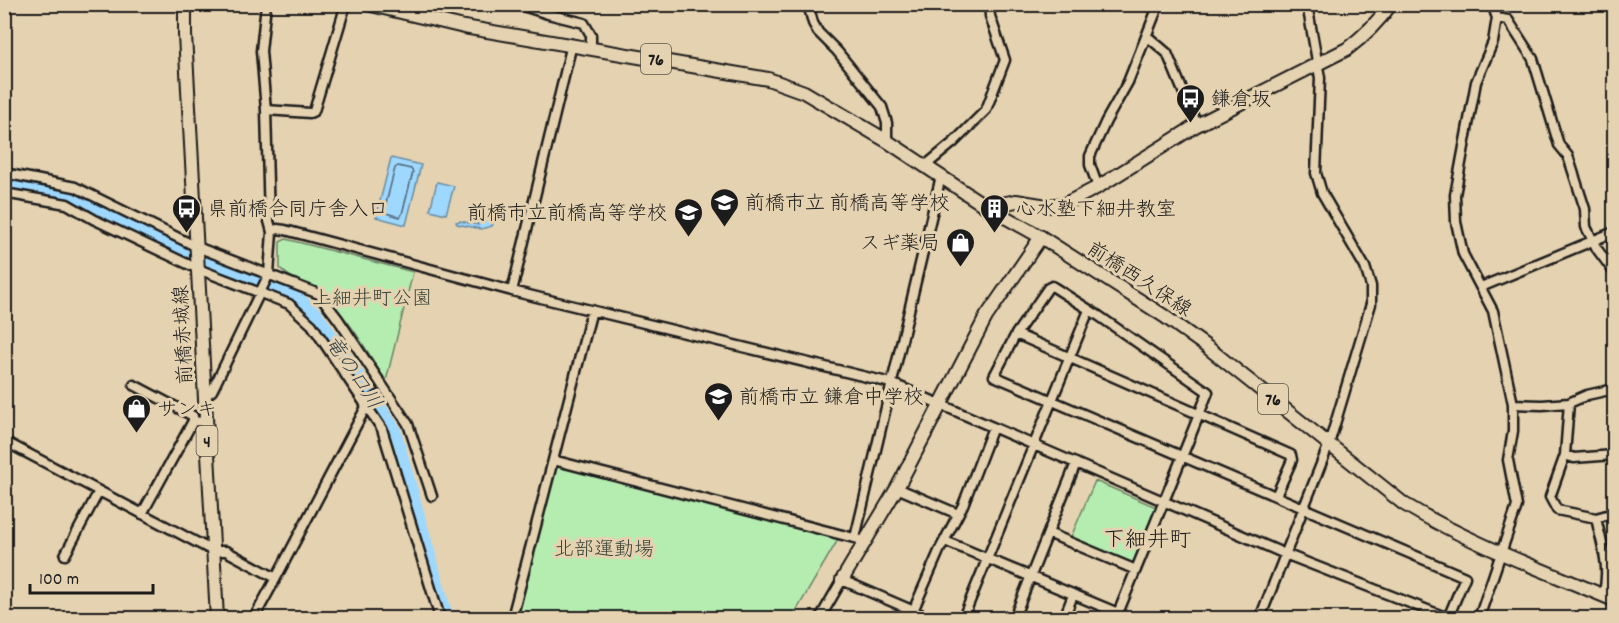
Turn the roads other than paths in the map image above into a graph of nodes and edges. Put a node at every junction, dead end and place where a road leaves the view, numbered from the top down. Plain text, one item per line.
1 (185, 4) edge
2 (266, 4) edge
3 (346, 4) edge
4 (367, 4) edge
5 (503, 4) edge
6 (808, 4) edge
7 (988, 4) edge
8 (1159, 4) edge
9 (1307, 4) edge
10 (1391, 4) edge
11 (1505, 4) edge
12 (1612, 4) edge
13 (1493, 6) edge
14 (1614, 10) edge
15 (1497, 18) junction
16 (1147, 36) junction
17 (573, 44) junction
18 (591, 47) junction
19 (1318, 63) junction
20 (266, 110) junction
21 (1197, 125) junction
22 (887, 141) junction
23 (925, 166) junction
24 (4, 172) edge
25 (941, 176) junction
26 (1098, 187) junction
27 (4, 193) edge
28 (987, 207) junction
29 (272, 232) junction
30 (1614, 232) edge
31 (1041, 237) junction
32 (1593, 240) junction
33 (197, 248) junction
34 (198, 267) junction
35 (1614, 272) edge
36 (269, 274) junction
37 (1481, 287) junction
38 (512, 291) junction
39 (262, 292) junction
40 (592, 310) junction
41 (1089, 310) junction
42 (1016, 334) junction
43 (1069, 358) junction
44 (891, 383) junction
45 (134, 385) dead end
46 (1614, 389) edge
47 (204, 396) junction
48 (378, 396) dead end
49 (1052, 400) junction
50 (1569, 402) junction
51 (940, 404) junction
52 (1513, 404) junction
53 (366, 405) junction
54 (1199, 415) junction
55 (199, 421) junction
56 (993, 427) junction
57 (4, 441) edge
58 (1329, 444) junction
59 (1034, 445) junction
60 (1565, 455) junction
61 (1614, 455) edge
62 (1182, 456) junction
63 (553, 460) junction
64 (1076, 463) junction
65 (897, 488) junction
66 (99, 491) junction
67 (432, 496) dead end
68 (1276, 496) junction
69 (1165, 501) junction
70 (1304, 508) junction
71 (1614, 513) edge
72 (142, 514) junction
73 (958, 514) junction
74 (1596, 518) junction
75 (1048, 533) junction
76 (860, 539) junction
77 (945, 541) junction
78 (213, 551) junction
79 (1285, 554) junction
80 (1501, 554) junction
81 (65, 555) dead end
82 (987, 559) junction
83 (1136, 570) junction
84 (1030, 577) junction
85 (276, 578) junction
86 (842, 580) junction
87 (1073, 594) junction
88 (1609, 598) edge
89 (913, 611) junction
90 (1117, 616) edge
91 (217, 618) edge
92 (254, 618) edge
93 (440, 618) edge
94 (512, 618) edge
95 (820, 618) edge
96 (930, 618) edge
97 (963, 618) edge
98 (1014, 618) edge
99 (1064, 618) edge
100 (1260, 618) edge
101 (1450, 618) edge
102 (1479, 618) edge

1 - 33 main road, 4
2 - 20 street
3 - 20 street
4 - 17 main road, 前橋西久保線 / 76
5 - 18 street
6 - 22 street
7 - 23 street
8 - 16 street
9 - 19 street
10 - 19 main road
11 - 13 street
12 - 14 street
13 - 15 street
15 - 32 street
15 - 37 street
16 - 21 street
16 - 26 street
17 - 18 main road, 前橋西久保線 / 76
17 - 38 street
18 - 22 main road, 前橋西久保線 / 76
19 - 21 main road
19 - 58 street
20 - 29 street
21 - 26 main road
22 - 23 main road, 前橋西久保線 / 76
23 - 25 main road, 前橋西久保線 / 76
24 - 33 street
25 - 28 main road, 前橋西久保線 / 76
25 - 44 street
26 - 28 main road
27 - 34 street
28 - 31 main road, 前橋西久保線 / 76
29 - 36 street
29 - 38 street
30 - 32 street
31 - 51 main road
31 - 58 main road, 前橋西久保線 / 76
32 - 35 street
32 - 37 street
33 - 34 main road, 4
33 - 36 street
34 - 39 street
34 - 47 main road, 前橋赤城線 / 4
36 - 39 street
36 - 67 street
37 - 52 street
38 - 40 street
39 - 47 street
39 - 53 street
40 - 44 street
40 - 63 street
41 - 42 street
41 - 43 street
41 - 54 street
42 - 43 street
42 - 49 street
43 - 49 street
43 - 54 street
44 - 51 street
44 - 76 street
45 - 55 street
46 - 50 street
47 - 55 main road, 前橋赤城線 / 4
48 - 53 street
49 - 59 street
49 - 62 street
50 - 52 street
50 - 60 street
51 - 56 street
51 - 65 main road
52 - 80 street
53 - 85 street
53 - 93 street
54 - 62 street
54 - 68 street
55 - 72 street
55 - 78 main road, 前橋赤城線 / 4
56 - 59 street
56 - 73 street
57 - 66 street
58 - 70 street
58 - 80 main road, 前橋西久保線 / 76
59 - 64 street
59 - 82 street
60 - 61 street
60 - 74 street
62 - 68 street
62 - 69 street
63 - 76 street
63 - 94 street
64 - 69 street
64 - 75 street
65 - 73 street
65 - 76 main road
66 - 72 street
66 - 81 street
68 - 70 street
69 - 79 street
69 - 83 street
70 - 79 street
70 - 101 street
71 - 74 street
72 - 78 street
73 - 77 street
74 - 88 street
75 - 83 street
75 - 84 street
76 - 86 main road
77 - 82 street
77 - 89 street
78 - 85 street
78 - 91 main road, 前橋赤城線 / 4
79 - 100 street
79 - 101 street
80 - 88 main road, 前橋西久保線 / 76
80 - 102 street
82 - 84 street
82 - 97 street
83 - 90 street
84 - 87 street
84 - 98 street
85 - 92 street
86 - 89 street
86 - 95 street
87 - 90 street
87 - 99 street
89 - 96 street

